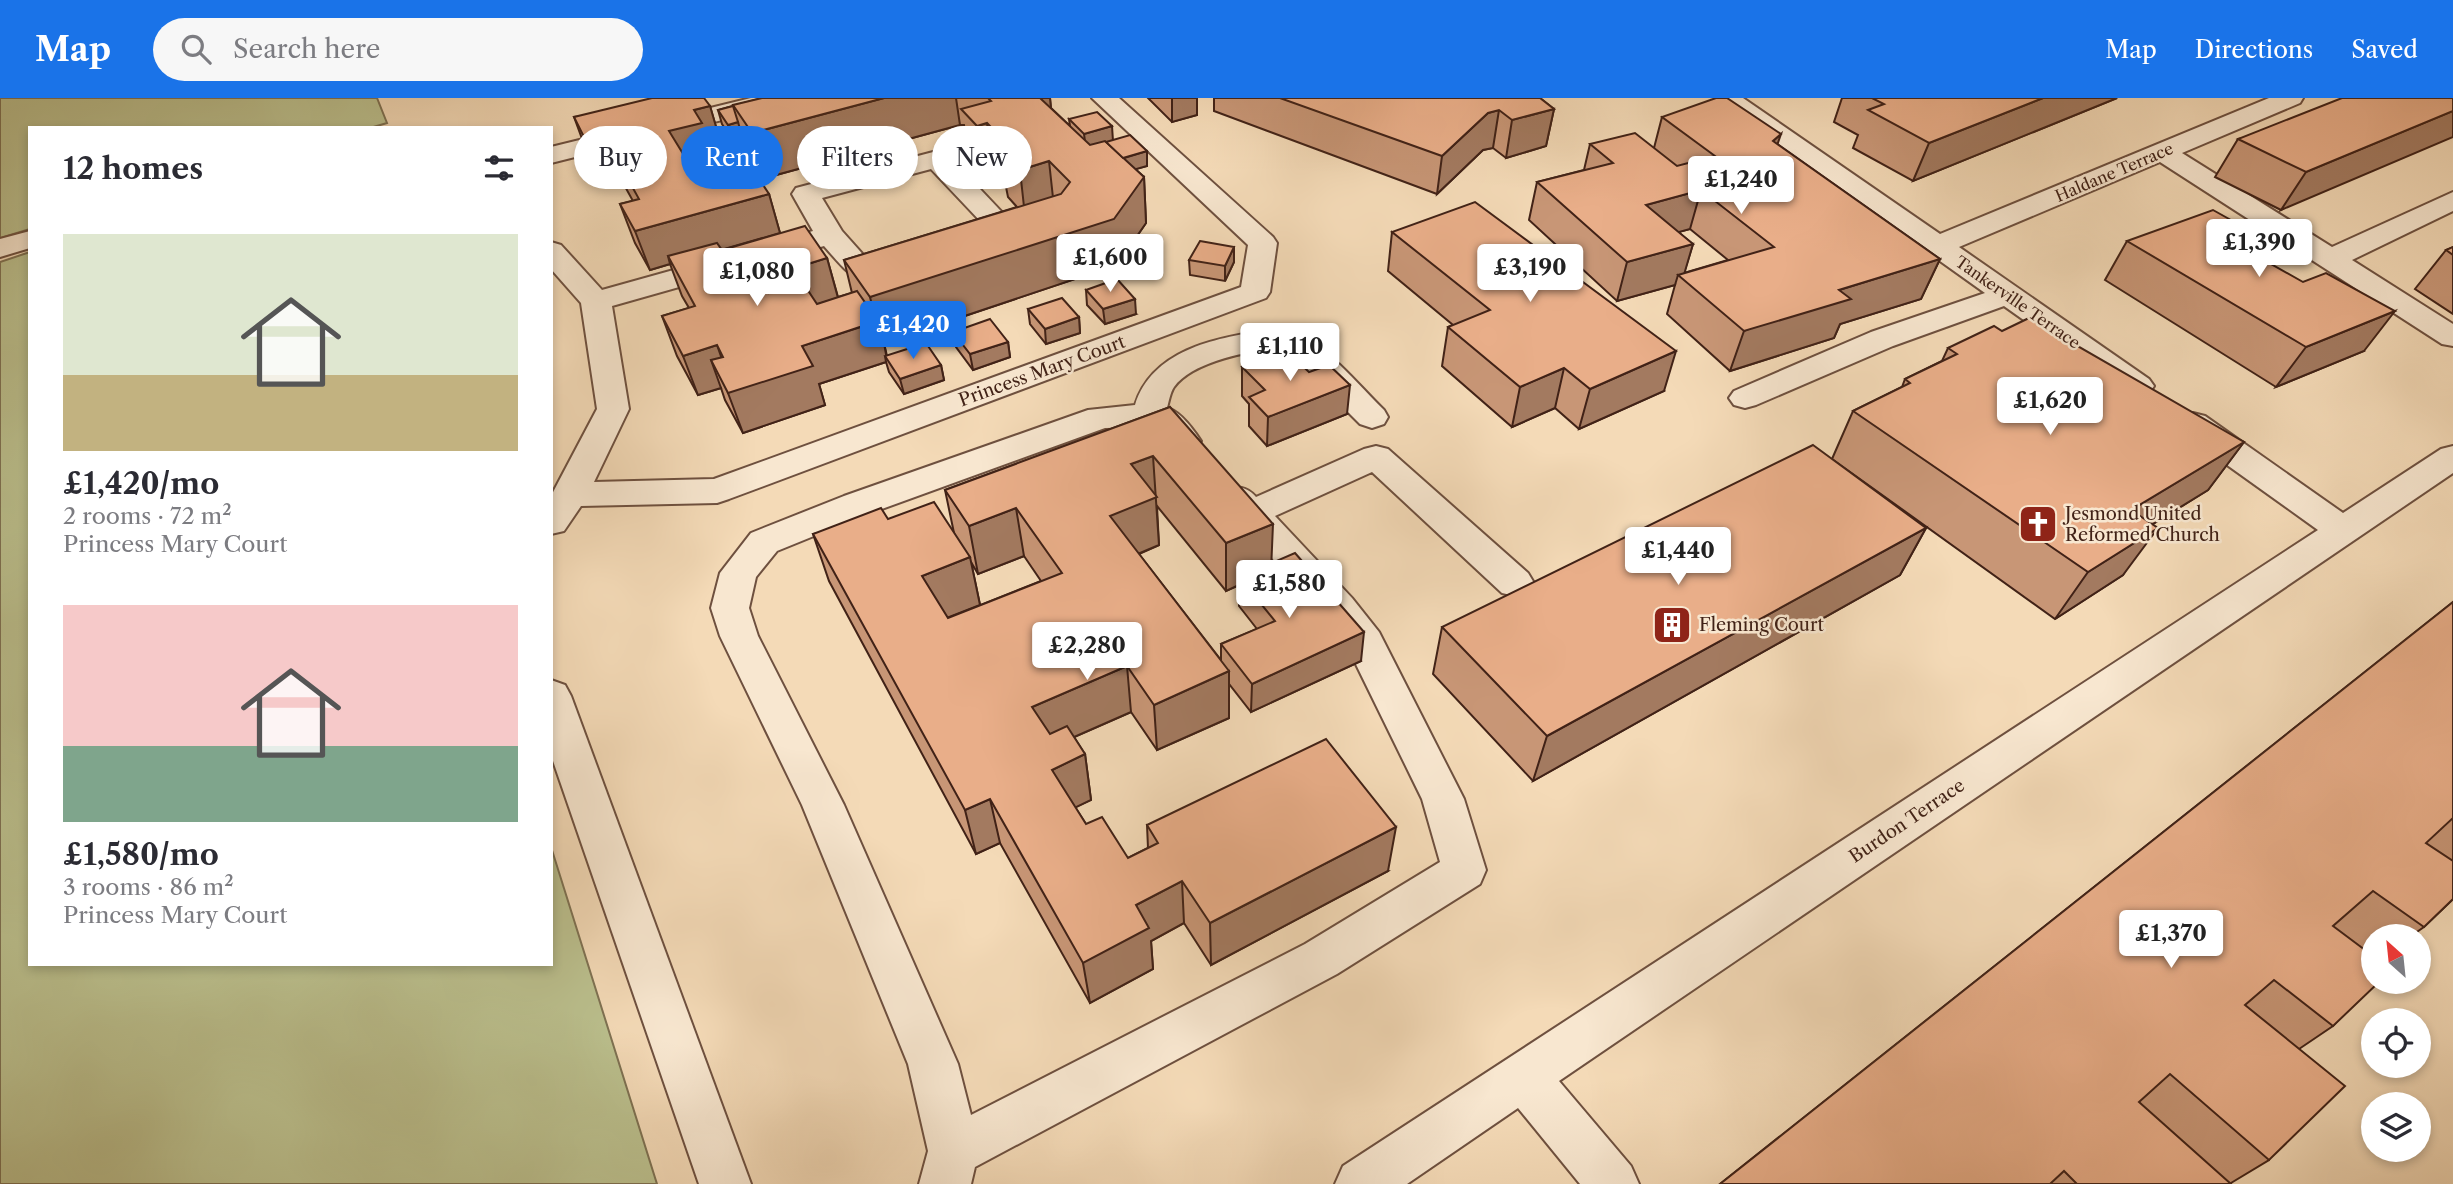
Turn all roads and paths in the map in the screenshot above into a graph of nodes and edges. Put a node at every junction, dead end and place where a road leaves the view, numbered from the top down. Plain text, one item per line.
1 (781, 98) edge
2 (1104, 98) edge
3 (2291, 98) edge
4 (1745, 101) edge
5 (2162, 152) junction
6 (553, 155) edge
7 (2453, 200) edge
8 (830, 235) junction
9 (28, 240) edge
10 (1937, 246) junction
11 (0, 248) edge
12 (553, 253) edge
13 (2331, 259) junction
14 (2008, 295) junction
15 (596, 301) junction
16 (2453, 337) edge
17 (1745, 398) dead end
18 (1148, 416) junction
19 (1372, 417) dead end
20 (2453, 457) edge
21 (561, 508) edge
22 (1251, 513) junction
23 (2343, 530) junction
24 (1516, 583) dead end
25 (553, 702) edge
26 (1523, 1076) junction
27 (950, 1168) edge
28 (725, 1184) edge
29 (1361, 1184) edge
30 (1613, 1184) edge

1 - 6 street
2 - 21 street, Princess Mary Court
3 - 5 street, Haldane Terrace
4 - 10 street, Tankerville Terrace
5 - 10 street, Haldane Terrace
5 - 13 street
7 - 13 street
8 - 8 street
8 - 15 street
9 - 11 street
10 - 14 street, Tankerville Terrace
12 - 15 street
13 - 16 street
14 - 17 street
14 - 23 street, Tankerville Terrace
15 - 21 street, Princess Mary Court
18 - 19 street
18 - 22 street
18 - 27 street
20 - 23 street, Burdon Terrace
22 - 24 street
22 - 27 street
23 - 26 street, Burdon Terrace
25 - 28 street
26 - 29 street, Burdon Terrace
26 - 30 street

